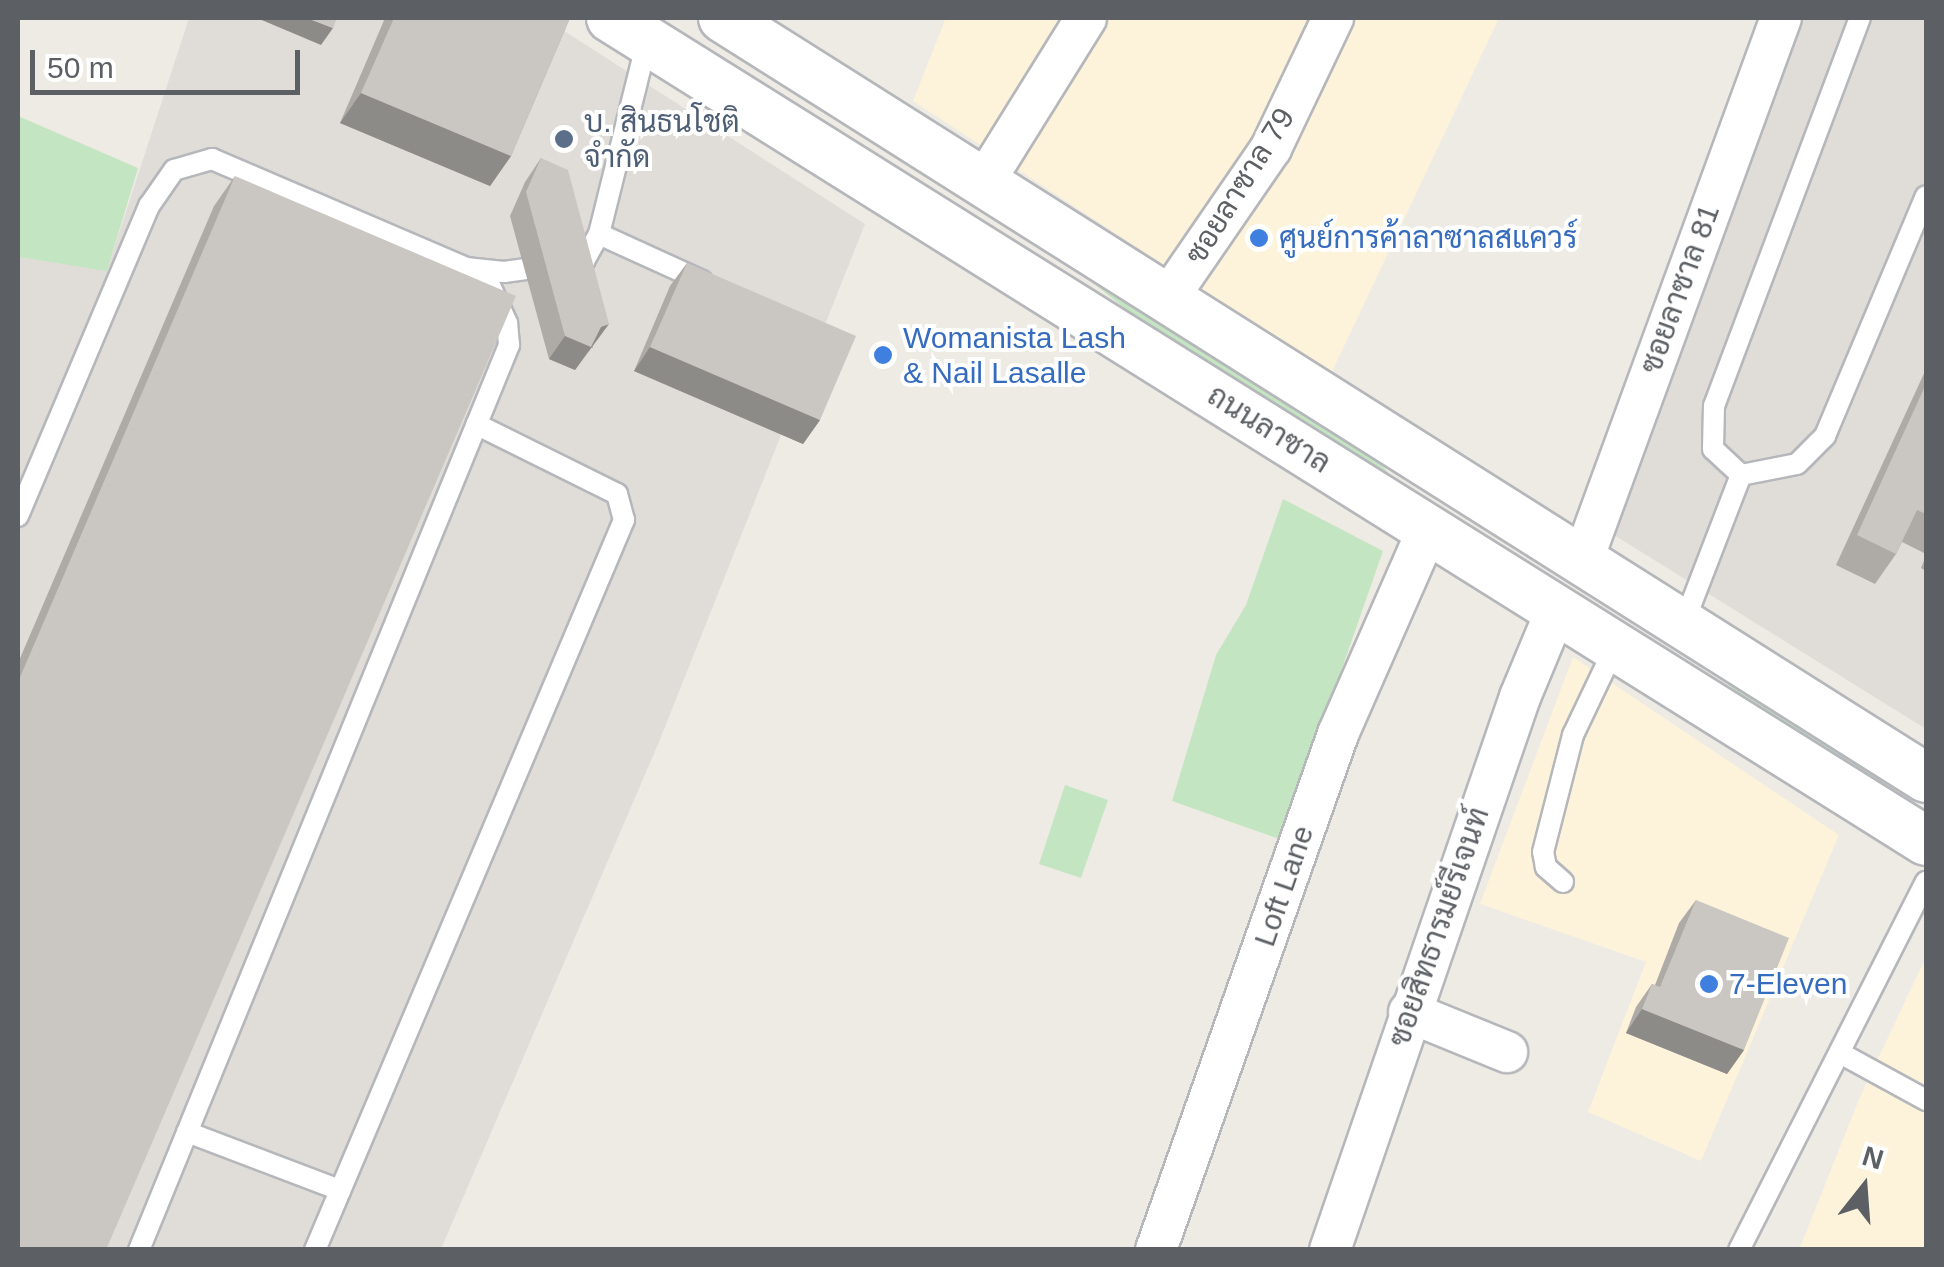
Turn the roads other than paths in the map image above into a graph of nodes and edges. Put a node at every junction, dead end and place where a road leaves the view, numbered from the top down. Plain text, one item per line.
1 (1086, 18) edge
2 (1333, 18) edge
3 (1781, 18) edge
4 (1860, 18) edge
5 (626, 23) edge
6 (734, 24) edge
7 (984, 182) junction
8 (1926, 196) edge
9 (599, 234) junction
10 (482, 270) junction
11 (723, 290) edge
12 (1168, 298) junction
13 (1134, 344) junction
14 (476, 424) junction
15 (1403, 448) junction
16 (1741, 475) junction
17 (18, 516) edge
18 (1428, 529) junction
19 (1476, 559) junction
20 (1582, 562) junction
21 (1624, 588) junction
22 (1557, 608) junction
23 (1683, 625) junction
24 (1616, 645) junction
25 (1726, 716) junction
26 (1926, 778) edge
27 (1926, 841) edge
28 (1563, 882) dead end
29 (1926, 882) edge
30 (1409, 1012) junction
31 (1507, 1052) dead end
32 (1840, 1053) junction
33 (1926, 1100) edge
34 (187, 1132) junction
35 (340, 1190) junction
36 (139, 1250) edge
37 (315, 1250) edge
38 (1156, 1250) edge
39 (1330, 1250) edge
40 (1739, 1250) edge

1 - 7 street
2 - 12 street, ซอยลาซาล 79
3 - 20 street, ซอยลาซาล 81
4 - 16 lane
5 - 9 lane
5 - 13 street, ถนนลาซาล
6 - 7 street, ถนนลาซาล
6 - 13 street
7 - 12 street, ถนนลาซาล
8 - 16 lane
9 - 10 lane
9 - 11 lane
10 - 14 lane
10 - 17 lane
12 - 15 street, ถนนลาซาล
13 - 18 street, ถนนลาซาล
14 - 34 lane
14 - 35 lane
15 - 19 street
15 - 20 street, ถนนลาซาล
16 - 23 lane
18 - 19 street, ถนนลาซาล
18 - 38 street, Loft Lane
19 - 22 street, ถนนลาซาล
20 - 21 street, ถนนลาซาล
20 - 22 street
21 - 23 street, ถนนลาซาล
21 - 25 street
22 - 24 street, ถนนลาซาล
22 - 30 street, ซอยสิทธารมย์รีเจนท์
23 - 26 street, ถนนลาซาล
24 - 25 street, ถนนลาซาล
24 - 28 lane
25 - 27 street, ถนนลาซาล
29 - 32 lane
30 - 31 street
30 - 39 street, ซอยสิทธารมย์รีเจนท์
32 - 33 lane
32 - 40 lane
34 - 35 lane
34 - 36 lane
35 - 37 lane

